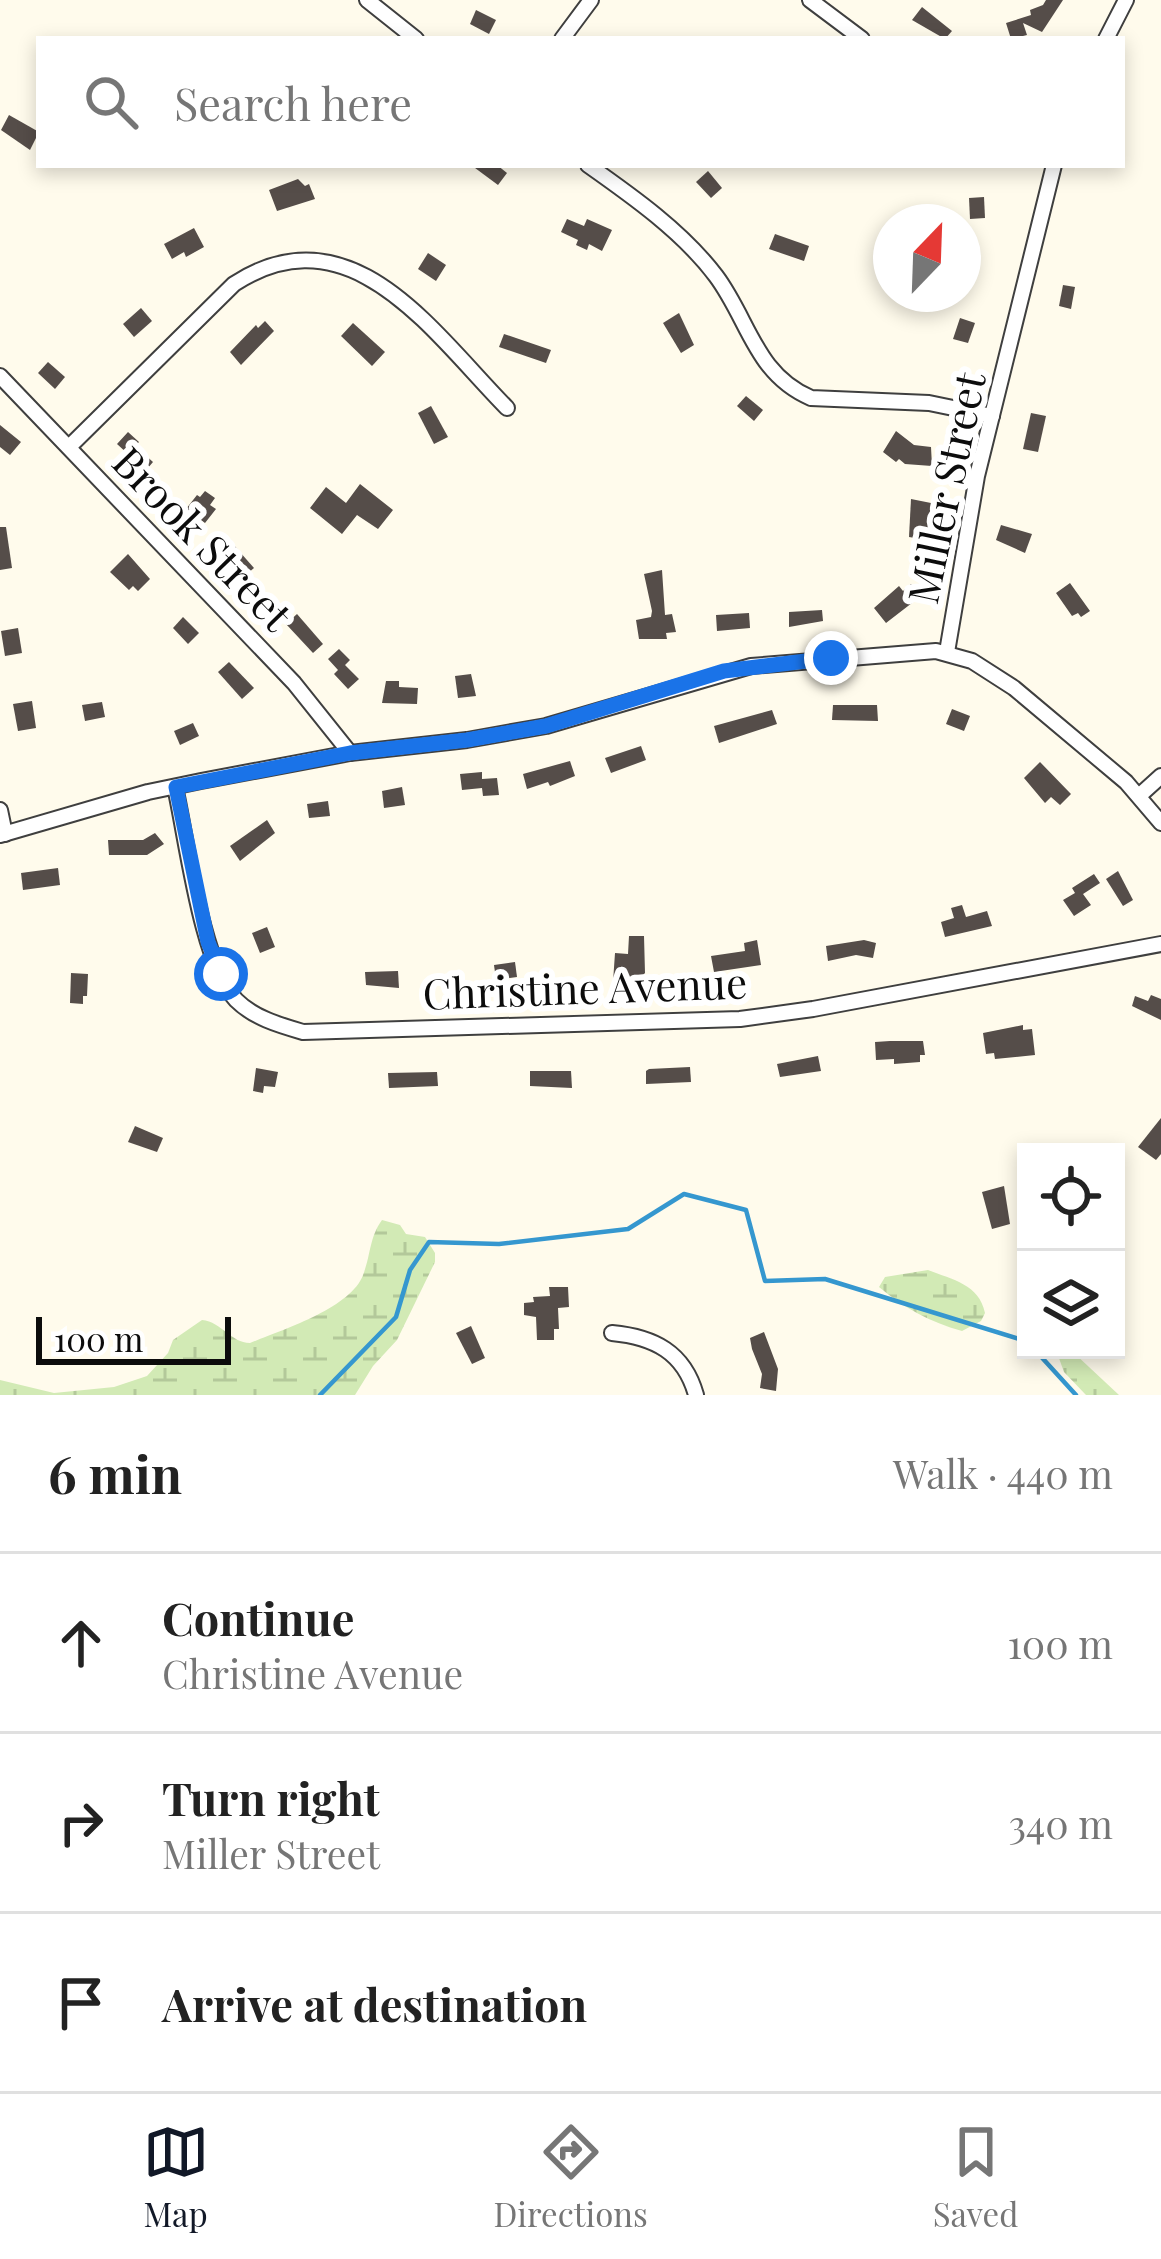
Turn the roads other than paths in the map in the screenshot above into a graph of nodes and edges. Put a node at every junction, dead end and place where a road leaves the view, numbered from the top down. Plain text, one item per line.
1 (367, 0) edge
2 (591, 0) edge
3 (810, 0) edge
4 (1126, 0) edge
5 (412, 36) edge
6 (564, 36) edge
7 (858, 36) edge
8 (1108, 36) edge
9 (592, 168) edge
10 (1053, 168) edge
11 (0, 376) edge
12 (508, 408) dead end
13 (992, 416) junction
14 (69, 447) junction
15 (947, 652) junction
16 (350, 753) junction
17 (1161, 776) edge
18 (176, 787) junction
19 (1140, 795) junction
20 (0, 810) edge
21 (1161, 823) edge
22 (3, 834) edge
23 (1161, 944) edge
24 (611, 1333) dead end
25 (696, 1395) edge

1 - 5 street
2 - 6 street
3 - 7 street
4 - 8 street
9 - 13 street
10 - 13 street, Miller Street
11 - 14 street, Brook Street
12 - 14 street
13 - 15 street, Miller Street
14 - 16 street, Brook Street
15 - 16 street, Miller Street
15 - 19 street
16 - 18 street, Miller Street
17 - 19 street
18 - 22 street, Miller Street
18 - 23 street, Christine Avenue
19 - 21 street
20 - 22 street
24 - 25 street

